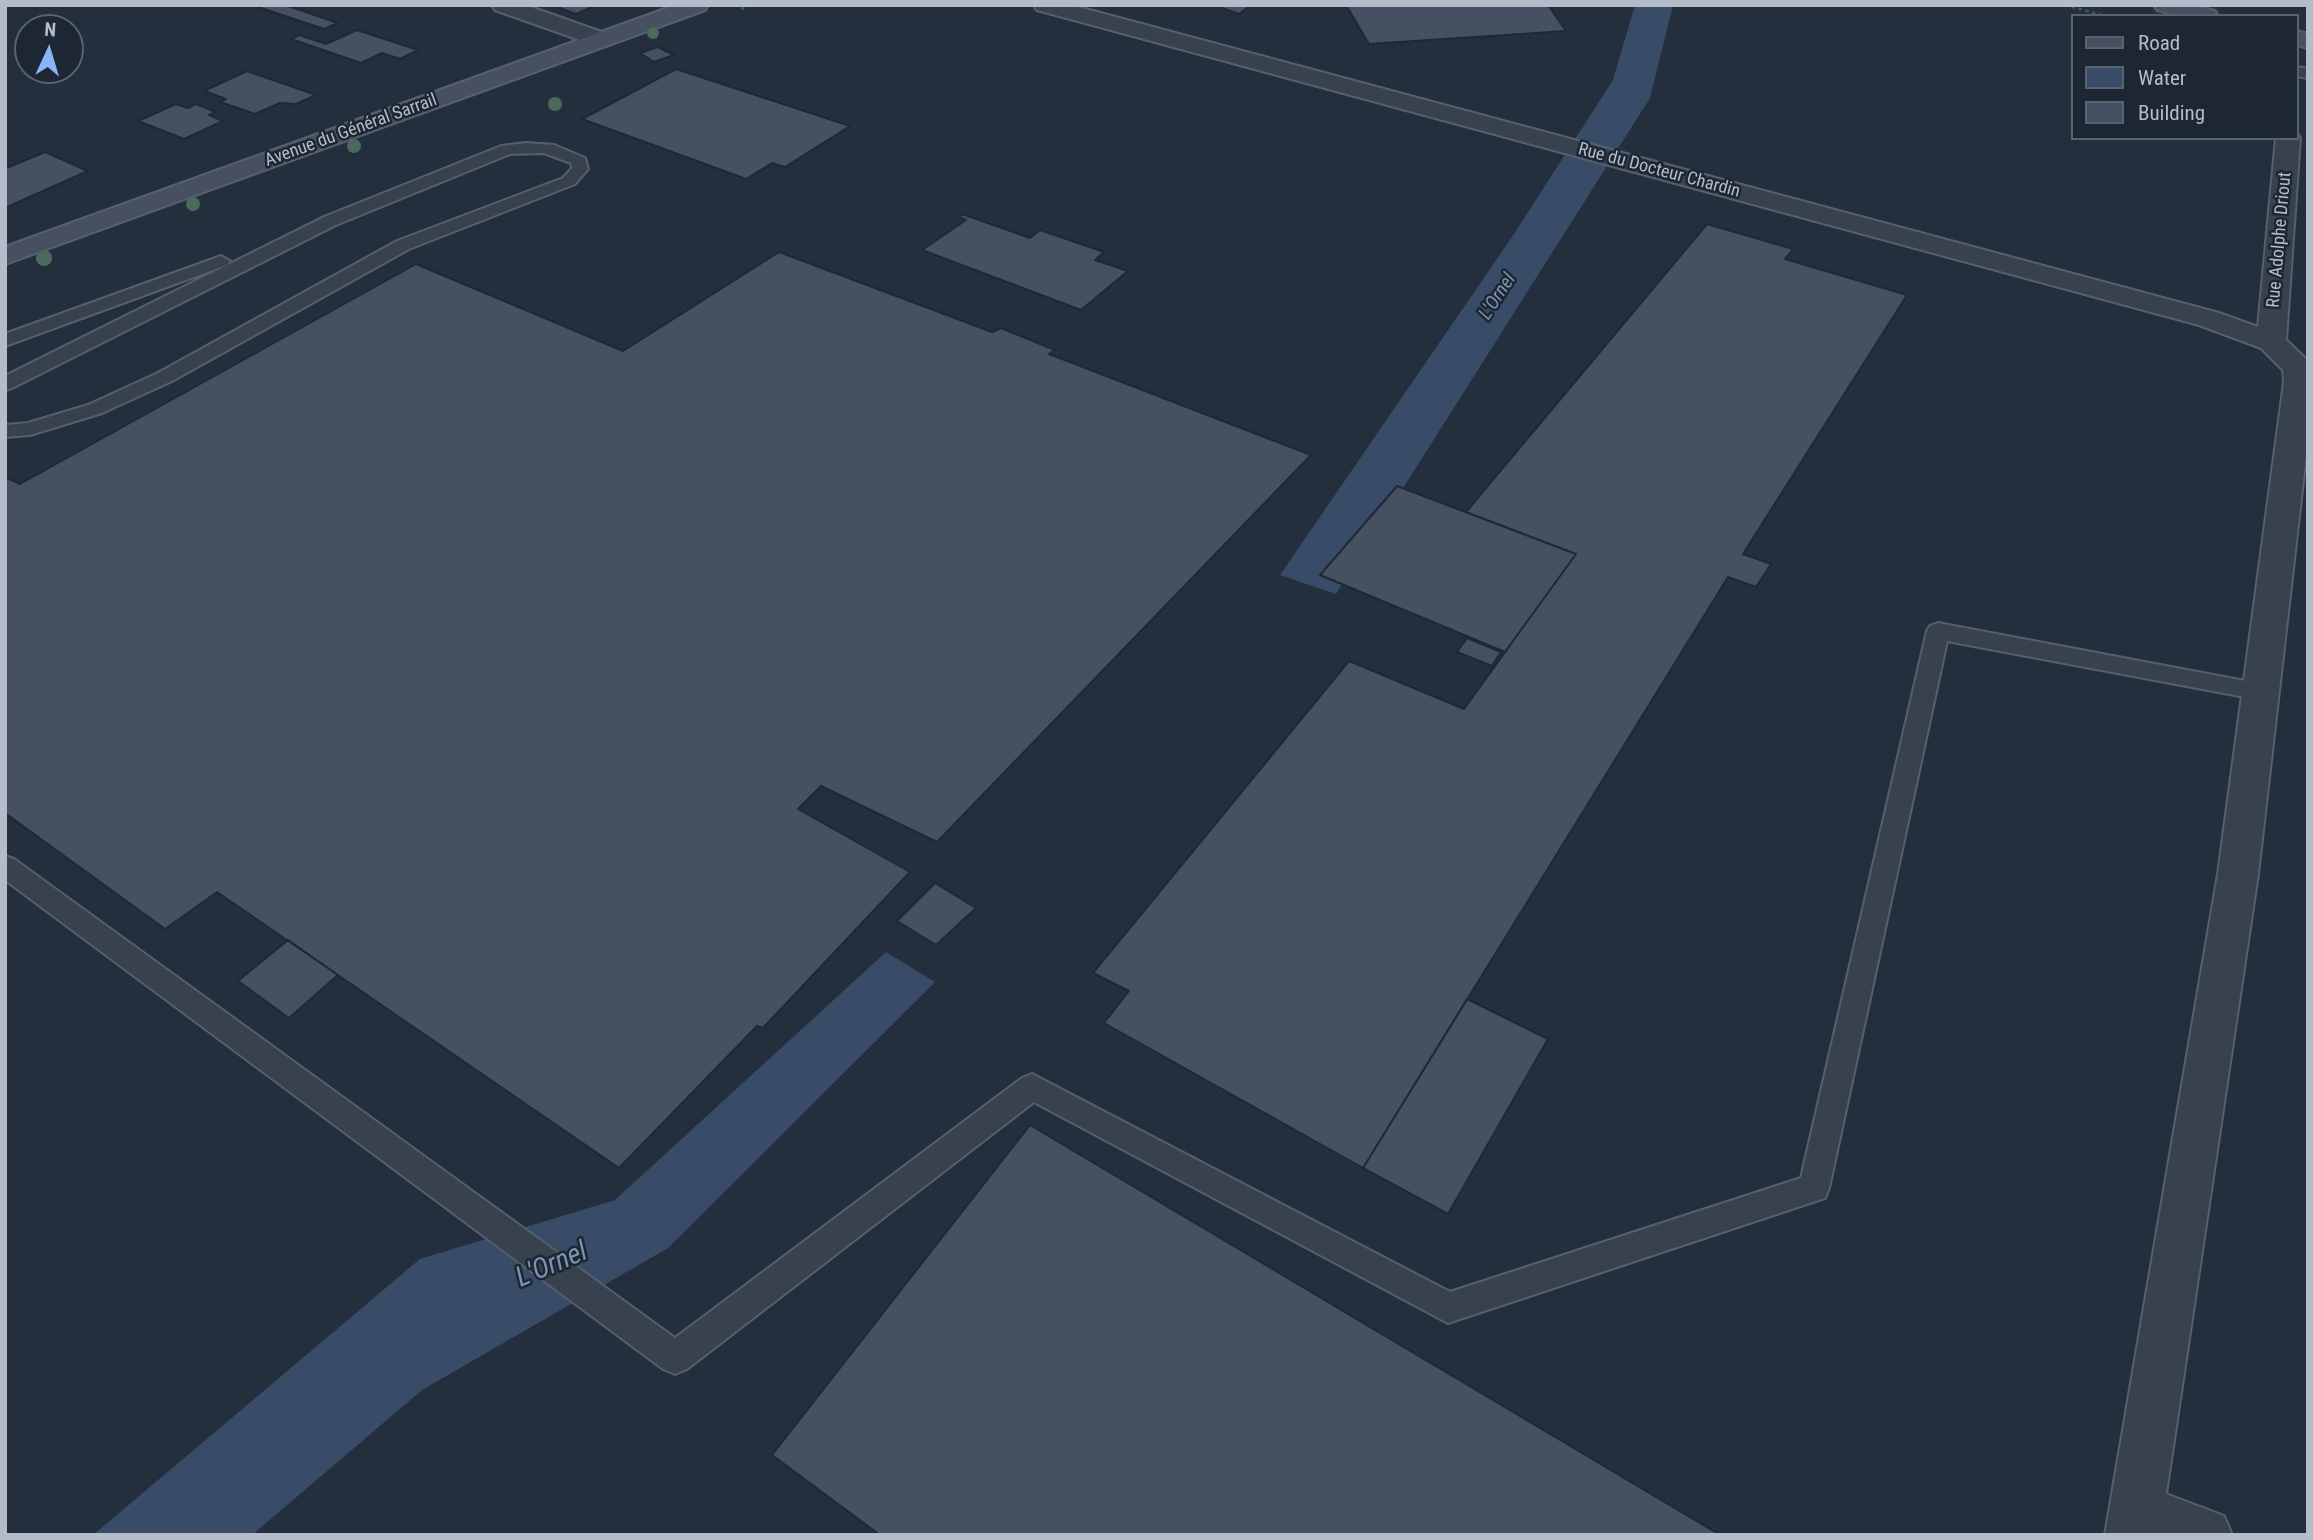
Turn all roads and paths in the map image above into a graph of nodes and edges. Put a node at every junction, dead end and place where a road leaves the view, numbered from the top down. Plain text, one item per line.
1 (503, 5) edge
2 (696, 5) edge
3 (1045, 5) edge
4 (2065, 5) edge
5 (2165, 5) edge
6 (2098, 14) edge
7 (2199, 14) edge
8 (602, 40) junction
9 (2288, 140) edge
10 (2295, 205) edge
11 (330, 221) junction
12 (5, 256) edge
13 (5, 340) edge
14 (2271, 342) junction
15 (2303, 383) edge
16 (5, 384) edge
17 (5, 431) edge
18 (2261, 692) junction
19 (5, 866) edge
20 (2133, 1523) edge
21 (2205, 1535) edge

1 - 8 street
2 - 8 main road, Avenue du Général Sarrail
3 - 14 street, Rue du Docteur Chardin
4 - 6 path
5 - 7 main road
8 - 12 main road, Avenue du Général Sarrail
9 - 10 street, Rue Adolphe Driout
10 - 14 street, Rue Adolphe Driout
11 - 13 lane
11 - 16 lane
11 - 17 lane
14 - 15 street
15 - 18 street
18 - 19 lane
18 - 20 street
20 - 21 street

